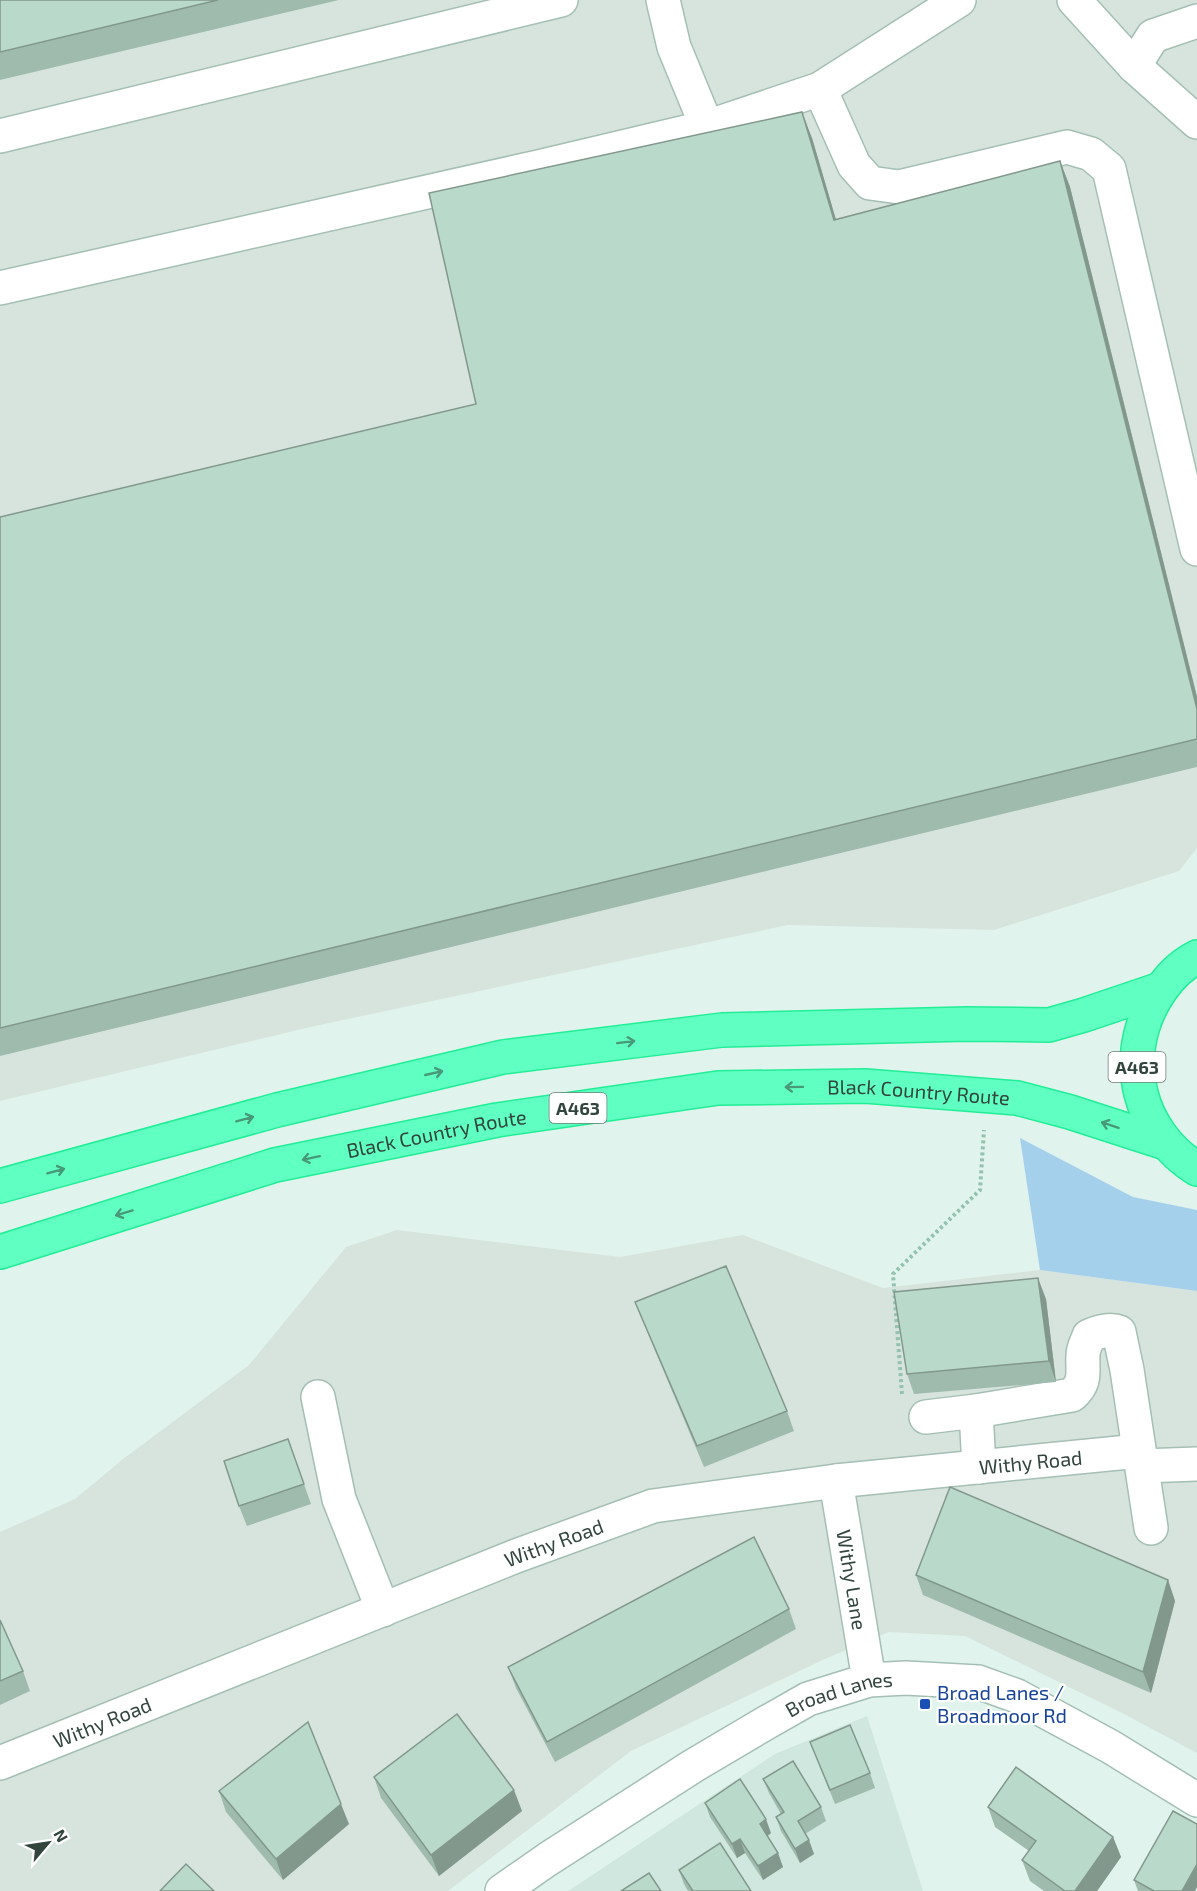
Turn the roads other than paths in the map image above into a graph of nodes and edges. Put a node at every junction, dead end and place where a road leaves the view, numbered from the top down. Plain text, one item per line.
1 (561, 0) edge
2 (663, 0) edge
3 (959, 0) edge
4 (1074, 0) edge
5 (1197, 21) edge
6 (1134, 66) junction
7 (820, 89) junction
8 (1197, 122) edge
9 (707, 127) junction
10 (0, 136) edge
11 (0, 288) edge
12 (1197, 549) edge
13 (1197, 957) edge
14 (1161, 989) junction
15 (1166, 1143) junction
16 (1197, 1169) edge
17 (0, 1186) edge
18 (0, 1252) edge
19 (318, 1397) dead end
20 (915, 1410) road end
21 (976, 1411) junction
22 (1141, 1459) junction
23 (1197, 1464) edge
24 (979, 1467) junction
25 (836, 1481) junction
26 (1151, 1528) dead end
27 (383, 1610) junction
28 (869, 1680) junction
29 (0, 1763) edge
30 (1197, 1800) edge
31 (502, 1891) edge

1 - 10 street
2 - 9 street
3 - 7 street
4 - 6 street
5 - 6 street
6 - 8 street
7 - 9 street
7 - 12 street
9 - 11 street
13 - 14 highway, A463
14 - 15 highway, A463
17 -> 14 highway, A463
15 - 16 highway, A463
15 -> 18 highway, Black Country Route / A463
19 - 27 street
20 - 21 street
21 - 22 street
21 - 24 street
22 - 23 street, Withy Road
22 - 24 street, Withy Road
22 - 26 street
24 - 25 street, Withy Road
25 - 27 street, Withy Road
25 - 28 street, Withy Lane
27 - 29 street, Withy Road
28 - 30 street, Broad Lanes
28 - 31 street, Broad Lanes

